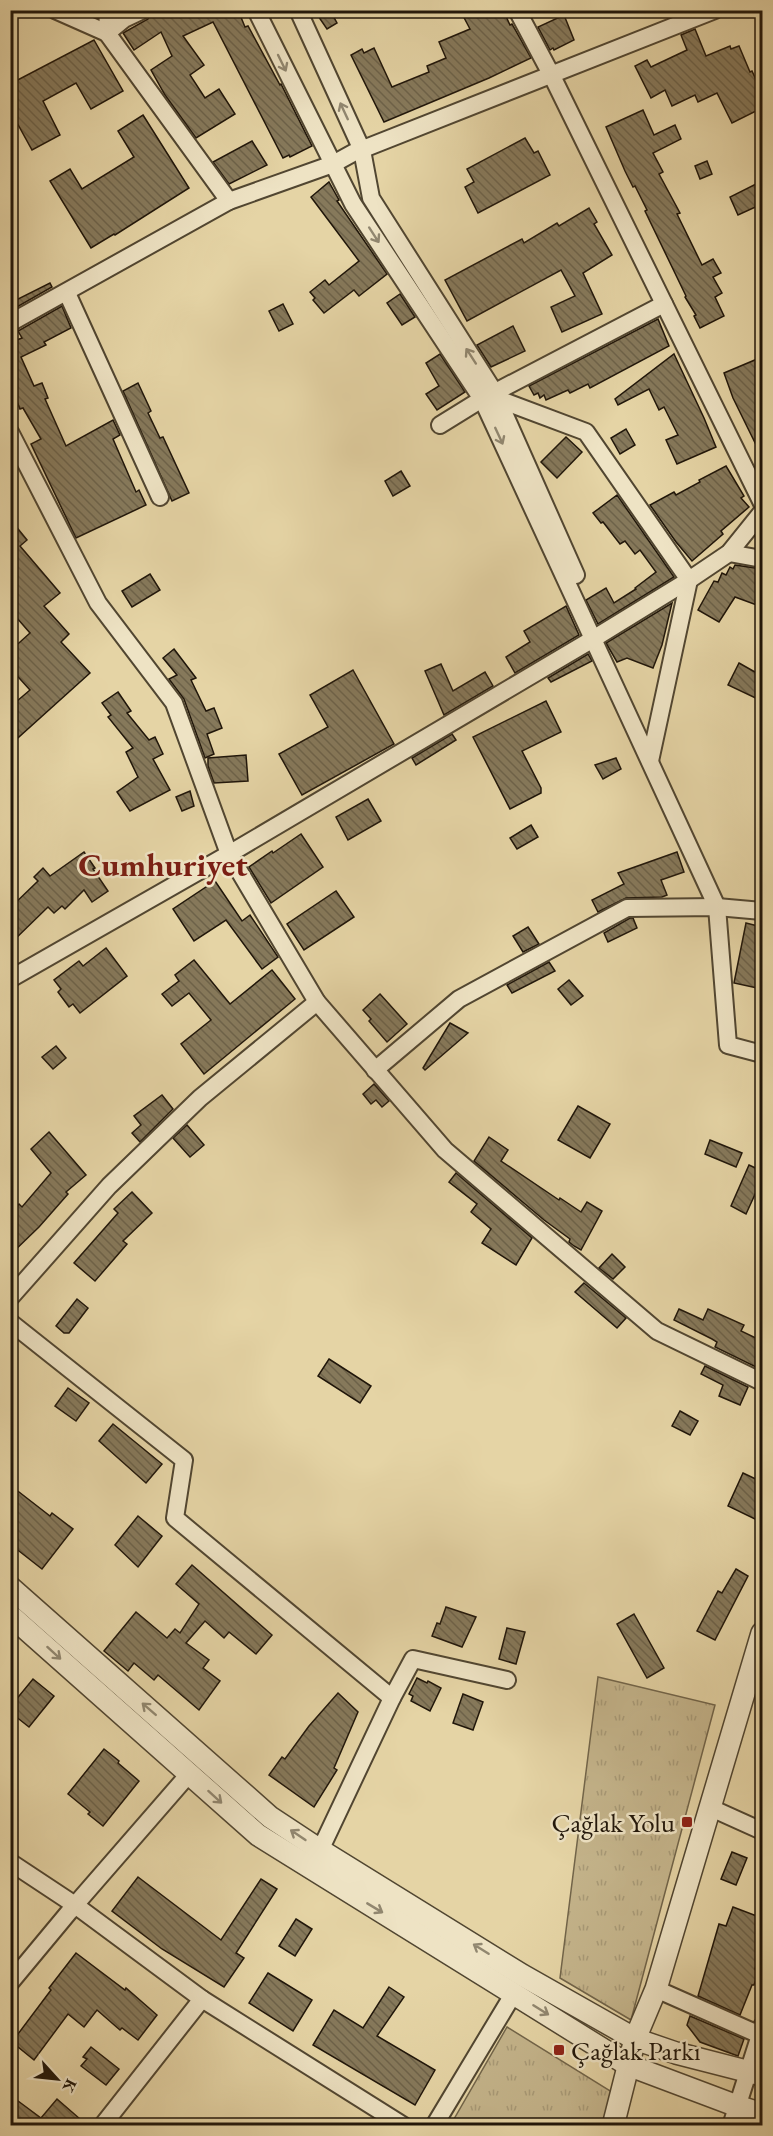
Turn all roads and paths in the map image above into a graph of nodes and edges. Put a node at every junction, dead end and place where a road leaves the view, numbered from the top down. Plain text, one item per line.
1 (55, 10) edge
2 (108, 10) edge
3 (143, 10) edge
4 (256, 10) edge
5 (298, 10) edge
6 (517, 10) edge
7 (715, 10) edge
8 (126, 15) edge
9 (107, 33) junction
10 (552, 76) junction
11 (362, 150) junction
12 (333, 164) junction
13 (229, 201) junction
14 (66, 293) junction
15 (664, 304) junction
16 (10, 322) edge
17 (492, 397) junction
18 (440, 425) dead end
19 (10, 432) edge
20 (160, 497) dead end
21 (762, 503) edge
22 (762, 512) edge
23 (729, 553) junction
24 (762, 559) edge
25 (689, 580) junction
26 (593, 639) junction
27 (650, 761) junction
28 (229, 854) junction
29 (717, 907) junction
30 (762, 911) edge
31 (10, 979) edge
32 (317, 1002) junction
33 (762, 1054) edge
34 (375, 1070) junction
35 (10, 1298) edge
36 (10, 1322) edge
37 (762, 1382) edge
38 (10, 1587) edge
39 (10, 1615) edge
40 (762, 1633) edge
41 (507, 1680) dead end
42 (392, 1698) junction
43 (189, 1774) junction
44 (711, 1808) junction
45 (762, 1831) edge
46 (316, 1860) junction
47 (10, 1862) edge
48 (75, 1905) junction
49 (10, 1983) edge
50 (656, 1989) junction
51 (514, 1993) junction
52 (202, 1999) junction
53 (761, 2031) edge
54 (635, 2039) junction
55 (628, 2065) junction
56 (755, 2073) edge
57 (762, 2114) edge
58 (734, 2116) edge
59 (105, 2124) edge
60 (404, 2126) edge
61 (434, 2126) edge
62 (613, 2126) edge

1 - 9 street
2 - 9 street
3 - 8 street
4 -> 12 street
11 -> 5 street
6 - 10 street
7 - 10 street
8 - 9 street
9 - 13 street
10 - 11 street
10 - 15 street
11 - 12 street
17 -> 11 street
12 - 13 street
12 -> 17 street
13 - 14 street
14 - 16 street
14 - 20 street
15 - 17 street
15 - 21 street
17 - 18 street
17 - 25 street
17 - 26 street
19 - 28 street
22 - 23 street
23 - 24 street
23 - 25 street
25 - 26 street
25 - 27 street
26 - 27 street
26 - 28 street
27 - 29 street
28 - 31 street
28 - 32 street
29 - 30 street
29 - 33 street
29 - 34 street
32 - 34 street
32 - 35 street
34 - 37 street
36 - 42 street
46 -> 38 street
39 -> 43 street
40 - 44 street
41 - 42 street
42 - 46 street
43 -> 46 street
43 - 48 street
44 - 45 street
44 - 50 street
46 -> 51 street
54 -> 46 street
47 - 48 street
48 - 49 street
48 - 52 street
50 - 53 street
50 - 54 street
51 -> 55 street
51 - 61 street
52 - 59 street
52 - 60 street
53 - 56 street
54 - 55 street
54 - 56 street
55 - 58 street
55 - 62 street
56 - 58 street
57 - 58 street

